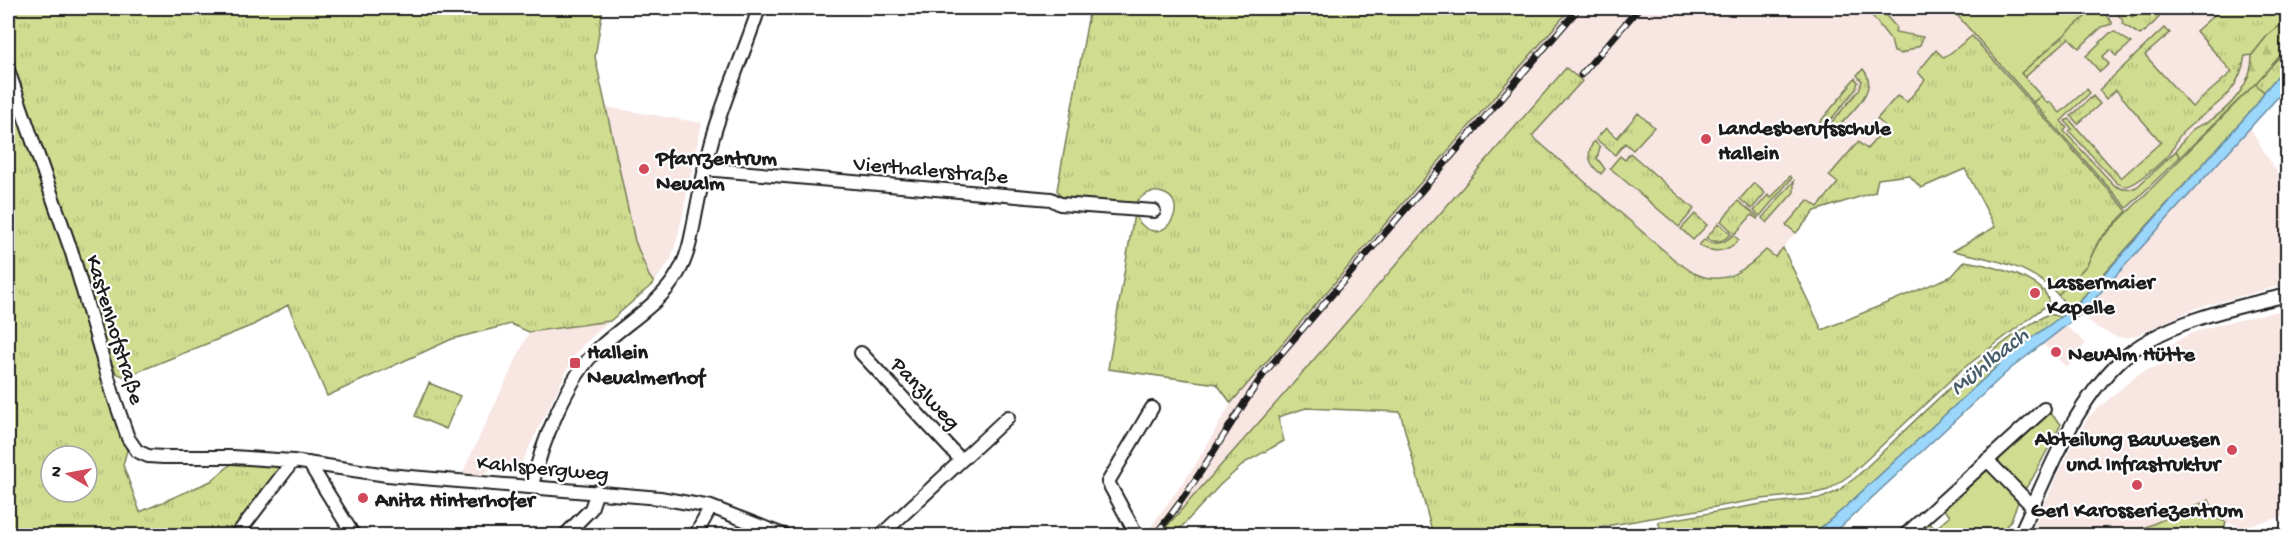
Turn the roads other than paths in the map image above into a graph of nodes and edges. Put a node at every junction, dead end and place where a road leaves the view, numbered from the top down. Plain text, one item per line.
1 (759, 8) edge
2 (8, 70) edge
3 (704, 169) junction
4 (1154, 211) dead end
5 (2288, 295) edge
6 (861, 353) dead end
7 (1152, 408) dead end
8 (2044, 409) dead end
9 (1008, 417) dead end
10 (962, 460) junction
11 (1987, 460) junction
12 (293, 461) junction
13 (309, 464) junction
14 (532, 486) junction
15 (597, 491) junction
16 (711, 507) junction
17 (2033, 507) junction
18 (2020, 532) edge
19 (236, 536) edge
20 (354, 536) edge
21 (564, 536) edge
22 (695, 536) edge
23 (786, 536) edge
24 (880, 536) edge
25 (1137, 536) edge
26 (1904, 536) edge

1 - 3 street
2 - 12 street, Kastenhofstraße
3 - 4 street, Vierthalerstraße
3 - 14 street
5 - 17 street
6 - 10 street, Panzlweg
7 - 25 street
8 - 11 street
9 - 10 street, Panzlweg
10 - 24 street, Panzlweg
11 - 17 street
11 - 26 street
12 - 13 street, Kahlspergweg
12 - 19 street
13 - 14 street, Kahlspergweg
13 - 20 street
14 - 15 street, Kahlspergweg
15 - 16 street, Kahlspergweg
15 - 21 street
16 - 22 street
16 - 23 street, Kahlspergweg
17 - 18 street

